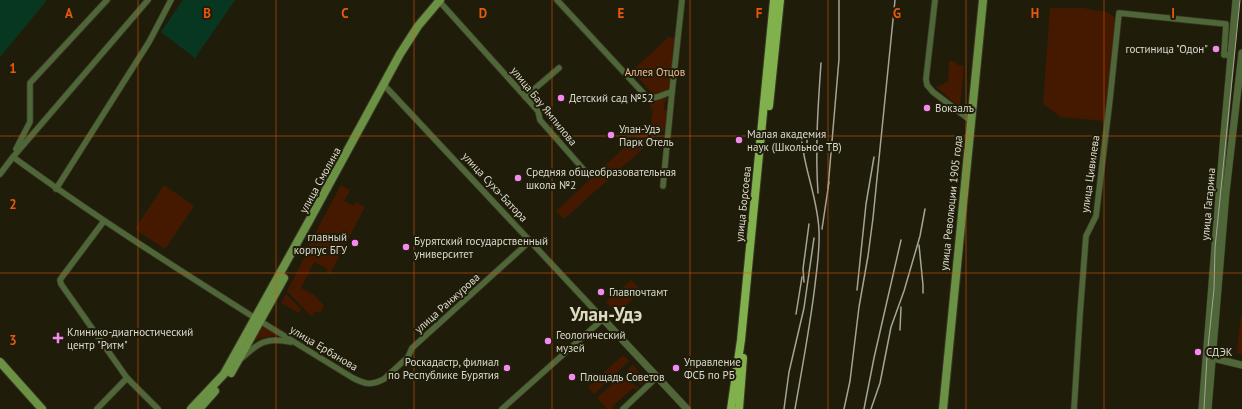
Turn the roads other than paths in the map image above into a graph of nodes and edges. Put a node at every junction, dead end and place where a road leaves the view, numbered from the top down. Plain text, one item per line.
1 (107, 0) edge
2 (148, 0) edge
3 (171, 0) edge
4 (556, 0) edge
5 (682, 0) edge
6 (774, 0) edge
7 (780, 0) edge
8 (935, 0) edge
9 (983, 0) edge
10 (1236, 0) edge
11 (442, 1) edge
12 (1242, 53) edge
13 (1231, 55) junction
14 (559, 68) dead end
15 (386, 87) junction
16 (670, 92) junction
17 (525, 97) junction
18 (970, 120) junction
19 (13, 157) junction
20 (584, 170) dead end
21 (0, 174) edge
22 (663, 186) dead end
23 (56, 189) junction
24 (104, 221) junction
25 (530, 240) junction
26 (258, 319) junction
27 (603, 319) junction
28 (295, 342) junction
29 (1209, 357) junction
30 (238, 361) junction
31 (0, 362) edge
32 (1242, 365) edge
33 (127, 378) junction
34 (657, 378) junction
35 (380, 382) joint
36 (42, 409) edge
37 (98, 409) edge
38 (158, 409) edge
39 (191, 409) edge
40 (199, 409) edge
41 (502, 409) edge
42 (622, 409) edge
43 (687, 409) edge
44 (731, 409) edge
45 (739, 409) edge
46 (943, 409) edge
47 (1074, 409) edge
48 (1202, 409) edge
49 (1208, 409) edge

1 - 19 street
2 - 19 street
3 - 23 street
4 - 16 street
5 - 16 street
6 - 44 main road, улица Борсоева
7 - 45 main road, улица Борсоева
8 - 18 street
9 - 18 main road, улица Революции 1905 года
10 - 13 street, улица Гагарина
11 - 15 main road, улица Смолина
11 - 17 street, улица Бау Ямпилова
12 - 29 street, улица Гагарина
13 - 29 street, улица Гагарина
13 - 47 street, улица Цивилева
14 - 17 street
15 - 25 street, улица Сухэ-Батора
15 - 26 main road, улица Смолина
16 - 22 street
17 - 20 street, улица Бау Ямпилова
18 - 46 main road, улица Революции 1905 года
19 - 21 street
19 - 23 street, улица Ербанова
23 - 24 street, улица Ербанова
24 - 26 street, улица Ербанова
24 - 33 street
25 - 27 street, улица Сухэ-Батора
25 - 35 street, улица Ранжурова
26 - 28 street, улица Ербанова
26 - 30 main road
26 - 39 main road, улица Смолина
27 - 34 street, улица Сухэ-Батора
27 - 41 street
28 - 30 street
28 - 35 street, улица Ербанова
29 - 32 street
29 - 48 street, улица Гагарина
29 - 49 street, улица Гагарина
30 - 40 main road
31 - 36 main road
33 - 37 street
33 - 38 street
34 - 42 street
34 - 43 street, улица Сухэ-Батора

